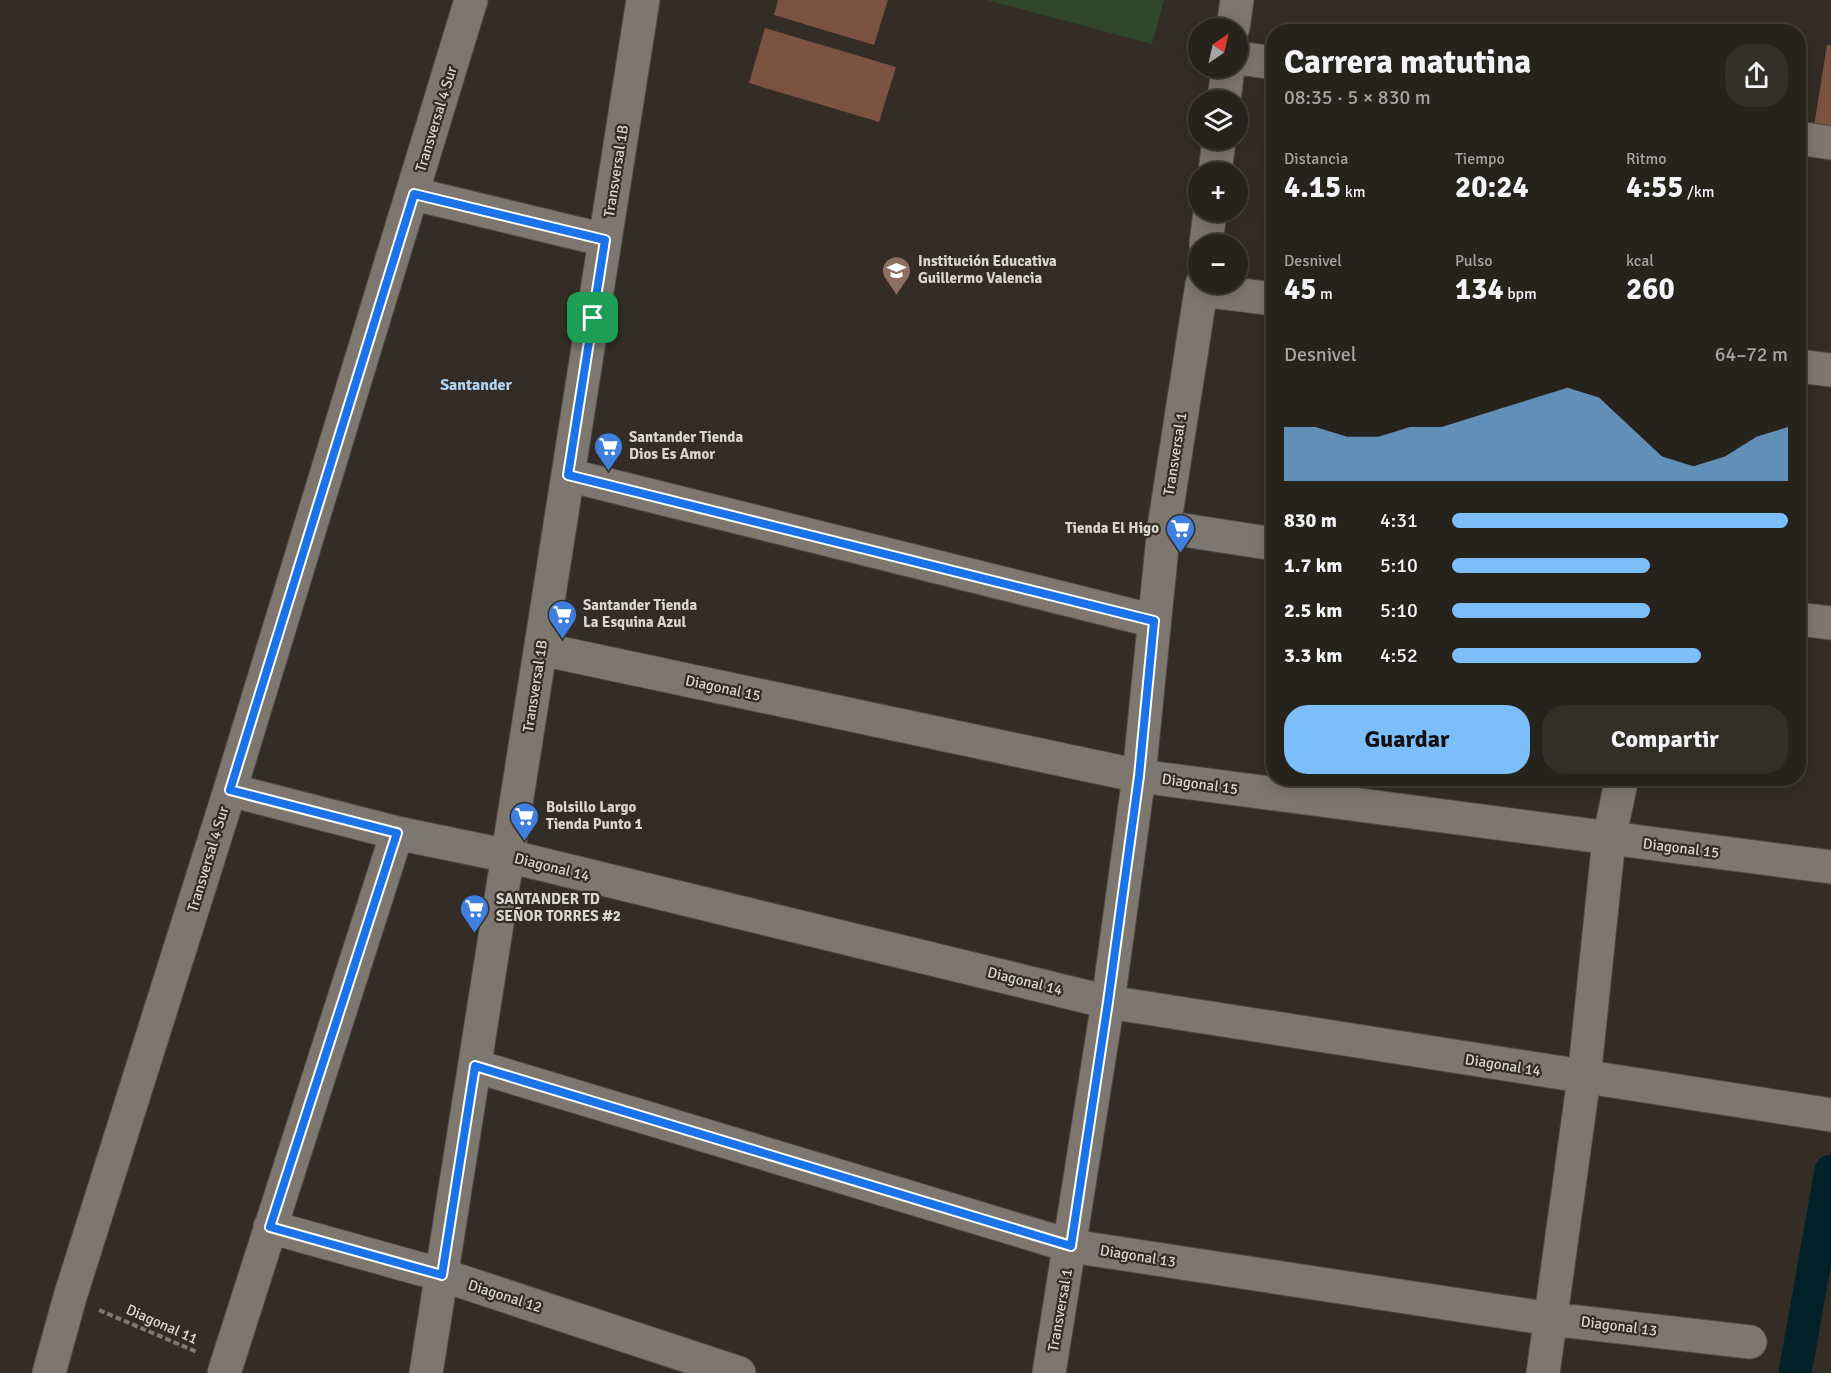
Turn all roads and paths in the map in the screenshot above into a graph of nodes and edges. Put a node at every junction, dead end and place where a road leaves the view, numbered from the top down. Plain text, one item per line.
1 (471, 0) edge
2 (643, 0) edge
3 (1237, 0) edge
4 (1234, 18) edge
5 (1248, 59) edge
6 (1266, 62) edge
7 (1806, 139) edge
8 (1831, 143) edge
9 (414, 194) junction
10 (605, 240) junction
11 (1200, 294) edge
12 (1244, 294) edge
13 (1266, 298) edge
14 (1806, 367) edge
15 (1831, 370) edge
16 (568, 475) junction
17 (1164, 528) junction
18 (1266, 543) edge
19 (1806, 620) edge
20 (1154, 621) junction
21 (1831, 623) edge
22 (541, 649) junction
23 (1139, 776) junction
24 (1620, 786) edge
25 (230, 790) junction
26 (397, 833) junction
27 (1609, 838) junction
28 (508, 856) junction
29 (1831, 867) edge
30 (1108, 1002) junction
31 (475, 1066) junction
32 (1584, 1078) junction
33 (1817, 1113) edge
34 (270, 1227) junction
35 (1071, 1246) junction
36 (442, 1275) junction
37 (70, 1297) junction
38 (1551, 1318) junction
39 (1750, 1342) dead end
40 (225, 1369) edge
41 (49, 1373) edge
42 (426, 1373) edge
43 (739, 1373) edge
44 (1049, 1373) edge
45 (1543, 1373) edge

1 - 9 street, Transversal 4 Sur
2 - 10 street, Transversal 1B
3 - 4 street
5 - 6 street
7 - 8 street
9 - 10 street
9 - 25 street, Transversal 4 Sur
10 - 16 street, Transversal 1B
11 - 17 street, Transversal 1
12 - 13 street
14 - 15 street
16 - 20 street
16 - 22 street, Transversal 1B
17 - 18 street
17 - 20 street, Transversal 1
19 - 21 street
20 - 23 street, Transversal 1
22 - 23 street, Diagonal 15
22 - 28 street, Transversal 1B
23 - 27 street, Diagonal 15
23 - 30 street, Transversal 1
24 - 27 street
25 - 26 street, Diagonal 14
25 - 37 street, Transversal 4 Sur
26 - 28 street, Diagonal 14
26 - 34 street
27 - 29 street, Diagonal 15
27 - 32 street
28 - 30 street, Diagonal 14
28 - 31 street, Transversal 1B
30 - 32 street, Diagonal 14
30 - 35 street, Transversal 1
31 - 35 street, Diagonal 13
31 - 36 street, Transversal 1B
32 - 33 street, Diagonal 14
32 - 38 street
34 - 36 street, Diagonal 12
34 - 40 street
35 - 38 street, Diagonal 13
35 - 44 street, Transversal 1
36 - 42 street, Transversal 1B
36 - 43 street, Diagonal 12
37 - 40 path, Diagonal 11
37 - 41 street, Transversal 4 Sur
38 - 39 street, Diagonal 13
38 - 45 street

